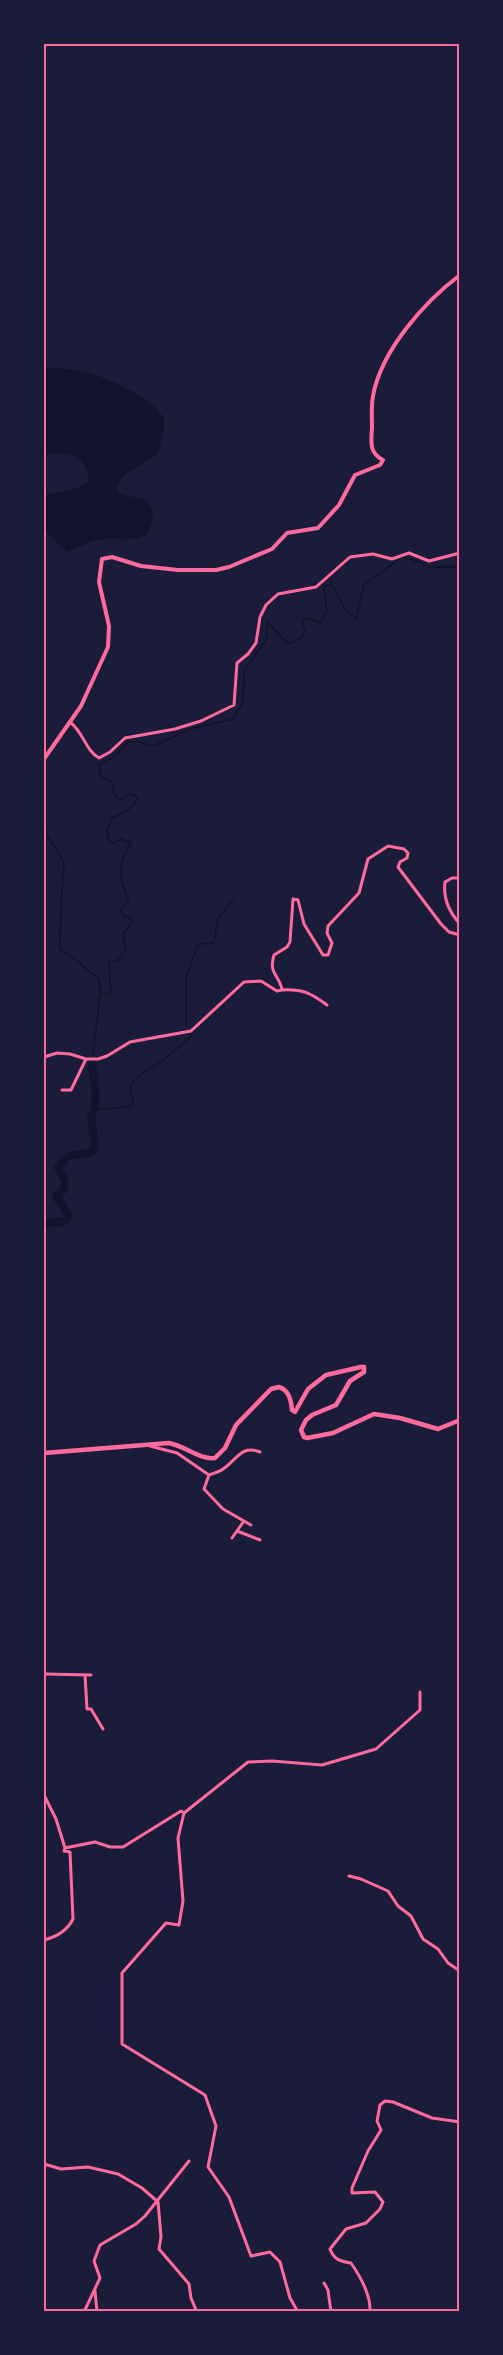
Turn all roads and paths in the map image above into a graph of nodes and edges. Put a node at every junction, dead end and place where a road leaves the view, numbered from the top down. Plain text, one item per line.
1 (459, 275) edge
2 (459, 553) edge
3 (71, 723) junction
4 (44, 759) edge
5 (459, 878) edge
6 (459, 924) edge
7 (459, 935) edge
8 (282, 990) junction
9 (327, 1005) dead end
10 (44, 1057) edge
11 (86, 1059) junction
12 (62, 1090) dead end
13 (459, 1420) edge
14 (149, 1445) junction
15 (260, 1452) dead end
16 (44, 1453) edge
17 (209, 1475) junction
18 (244, 1521) junction
19 (251, 1525) dead end
20 (237, 1531) junction
21 (232, 1538) dead end
22 (260, 1540) dead end
23 (44, 1674) edge
24 (84, 1675) junction
25 (90, 1675) dead end
26 (420, 1692) dead end
27 (103, 1729) dead end
28 (44, 1795) edge
29 (184, 1813) junction
30 (65, 1848) junction
31 (350, 1876) dead end
32 (44, 1940) edge
33 (459, 1971) edge
34 (459, 2122) edge
35 (189, 2161) dead end
36 (44, 2164) edge
37 (158, 2202) junction
38 (324, 2283) dead end
39 (95, 2289) junction
40 (84, 2312) edge
41 (97, 2312) edge
42 (197, 2312) edge
43 (298, 2312) edge
44 (331, 2312) edge
45 (369, 2312) edge

1 - 3 street
2 - 3 street
3 - 4 street
5 - 6 street
7 - 8 street
8 - 9 street
8 - 11 street
10 - 11 street
11 - 12 street
13 - 14 main road
14 - 16 main road
14 - 17 street
15 - 17 street
17 - 18 street
18 - 19 street
18 - 20 street
20 - 21 street
20 - 22 street
23 - 24 street
24 - 25 street
24 - 27 street
26 - 29 street
28 - 30 street
29 - 30 street
29 - 43 street
30 - 32 street
31 - 33 street
34 - 45 street
35 - 37 street
36 - 37 street
37 - 39 street
37 - 42 street
38 - 44 street
39 - 40 street
39 - 41 street

